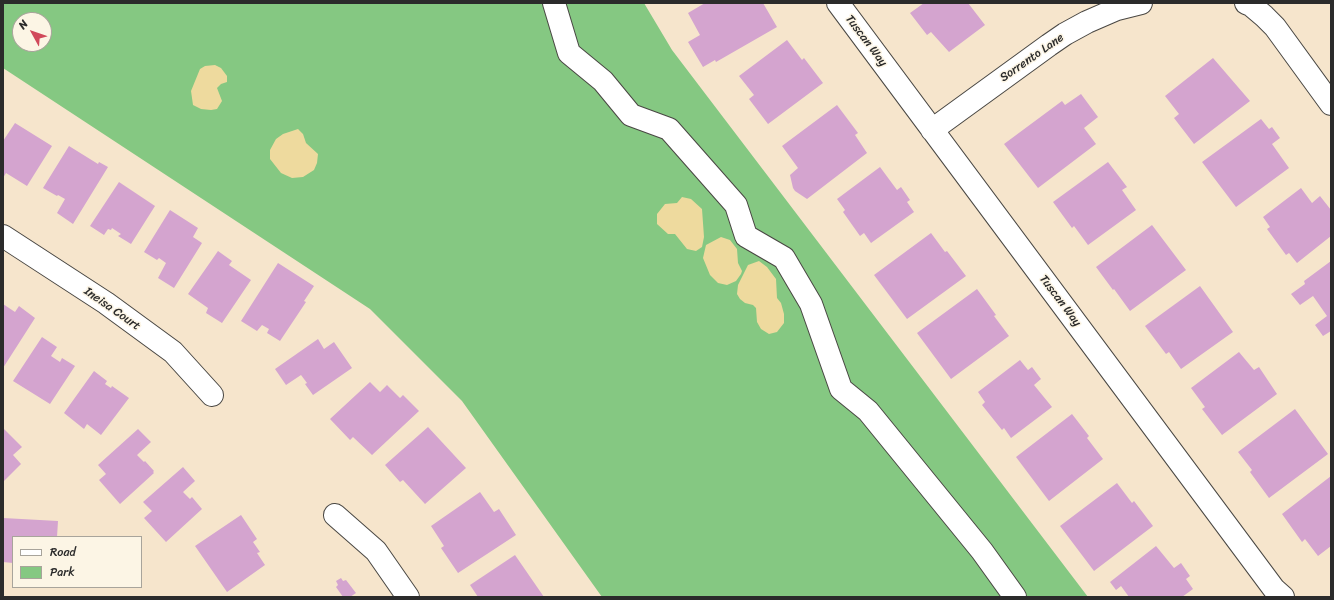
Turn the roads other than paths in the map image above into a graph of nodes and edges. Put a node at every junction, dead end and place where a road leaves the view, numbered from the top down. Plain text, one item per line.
1 (554, 3) edge
2 (838, 3) edge
3 (1141, 3) edge
4 (1246, 3) edge
5 (1331, 104) edge
6 (932, 130) junction
7 (3, 236) edge
8 (212, 395) dead end
9 (335, 515) dead end
10 (408, 597) edge
11 (1014, 597) edge
12 (1283, 597) edge

1 - 11 street
2 - 6 street, Tuscan Way
3 - 6 street, Sorrento Lane
4 - 5 street
6 - 12 street, Tuscan Way
7 - 8 street, Ineisa Court
9 - 10 street

